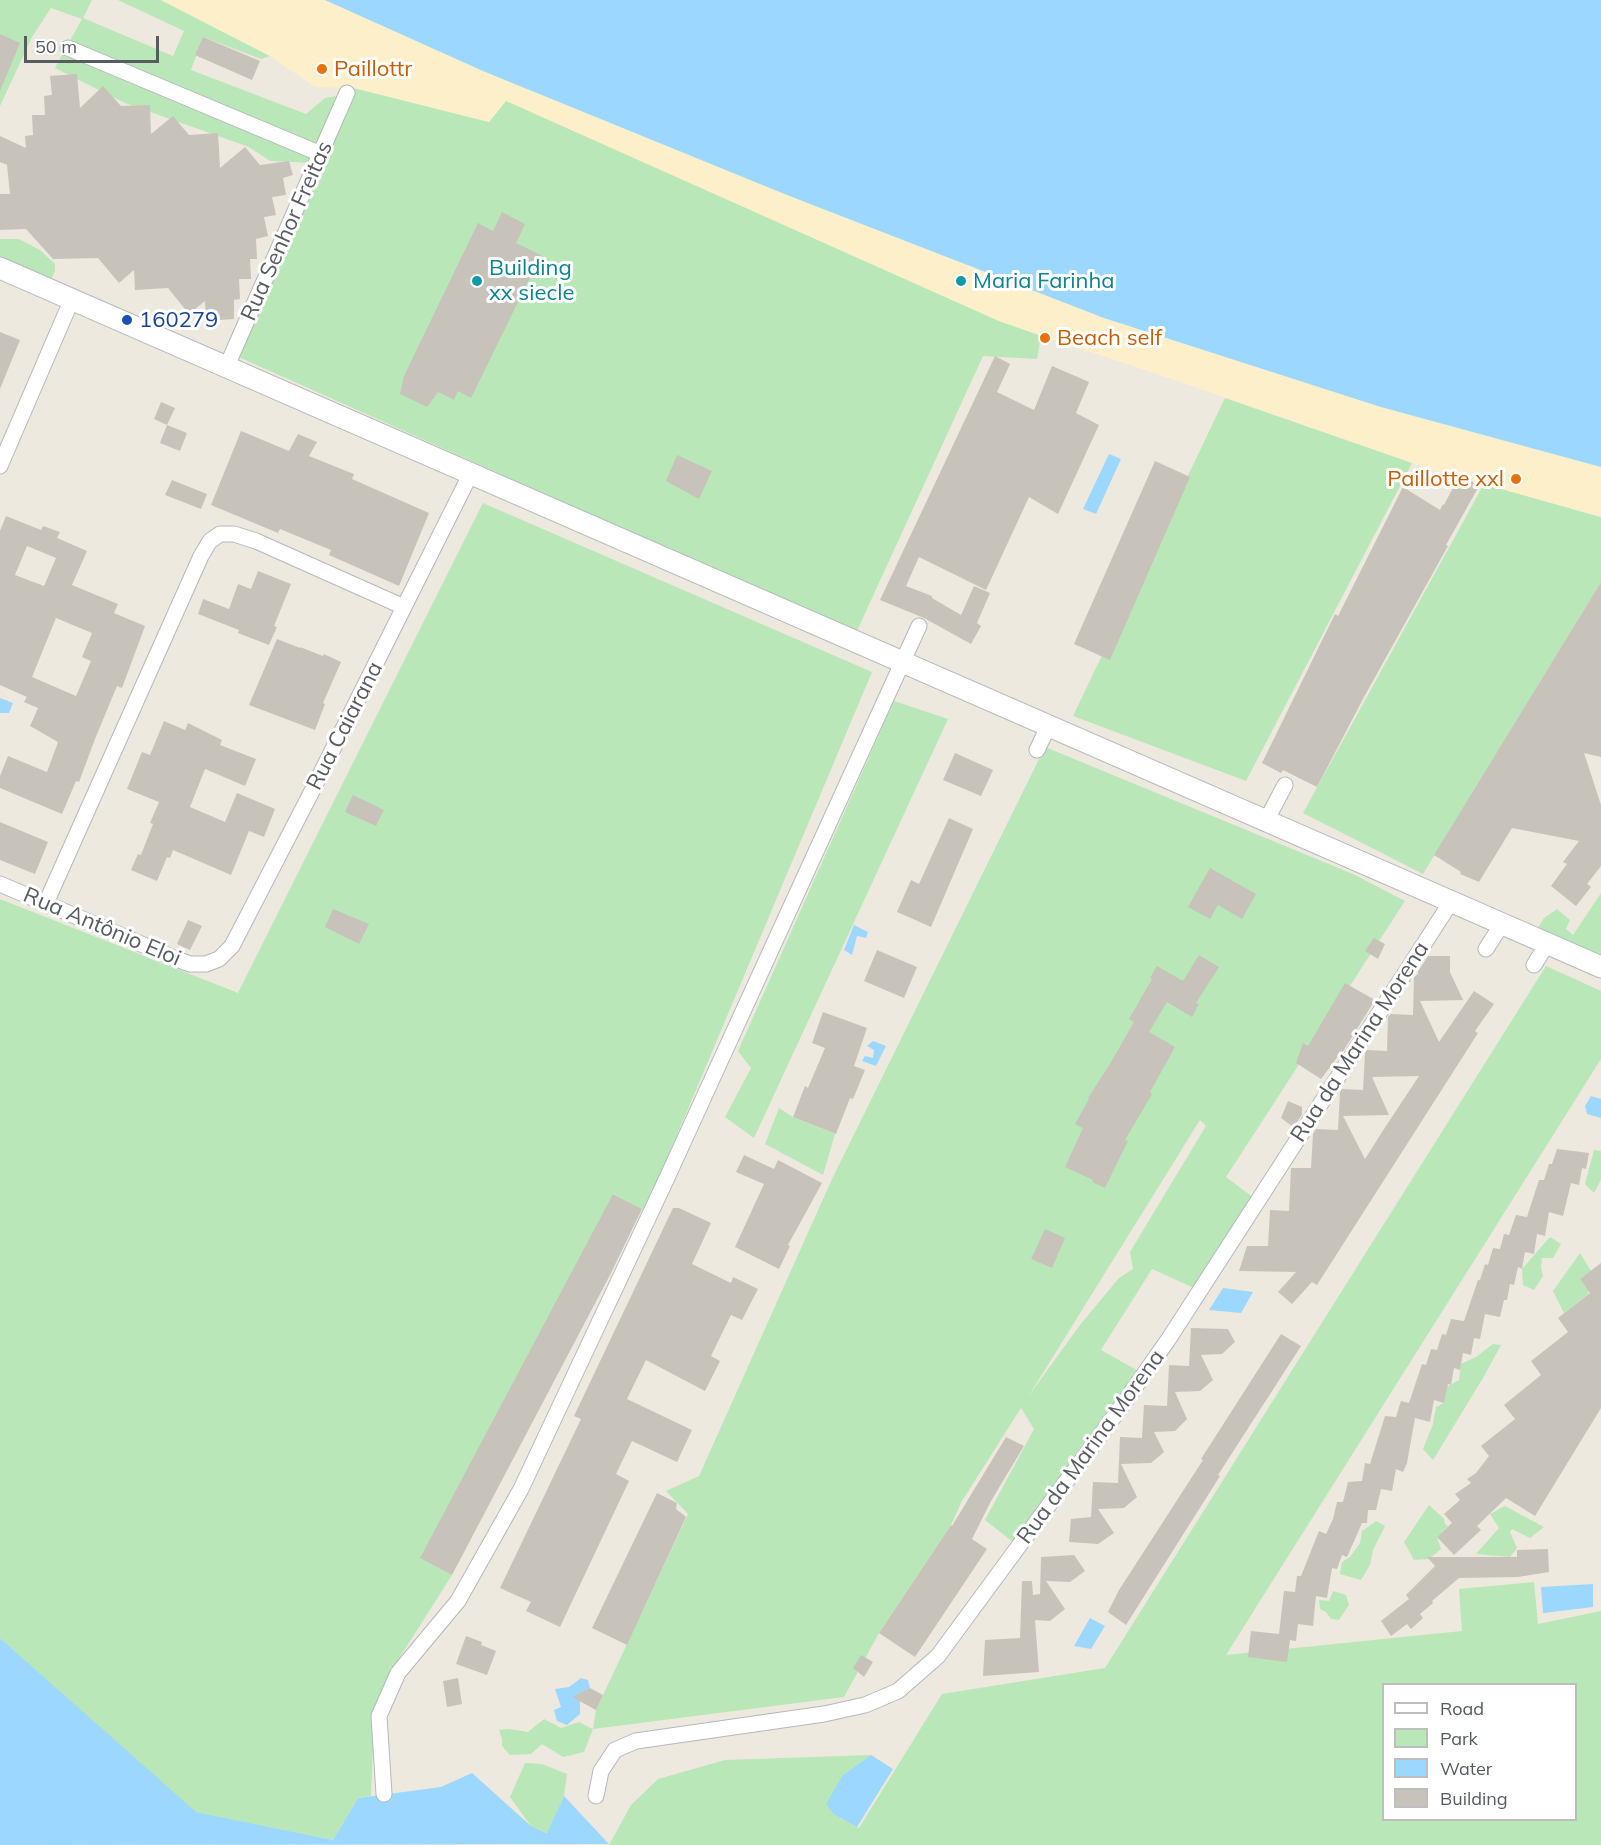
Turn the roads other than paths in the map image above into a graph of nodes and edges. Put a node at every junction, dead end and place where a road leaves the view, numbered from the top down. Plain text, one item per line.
1 (68, 48) dead end
2 (347, 93) dead end
3 (321, 154) junction
4 (0, 268) edge
5 (72, 299) junction
6 (226, 368) junction
7 (0, 466) edge
8 (470, 475) junction
9 (404, 607) junction
10 (919, 626) dead end
11 (902, 662) junction
12 (1048, 727) junction
13 (1037, 750) dead end
14 (1285, 785) dead end
15 (1266, 821) junction
16 (0, 884) edge
17 (1451, 902) junction
18 (46, 903) junction
19 (1502, 924) junction
20 (1548, 944) junction
21 (1486, 949) dead end
22 (206, 964) joint
23 (1534, 965) dead end
24 (1601, 968) edge
25 (384, 1794) dead end
26 (596, 1796) dead end

1 - 3 street
2 - 3 street, Rua Senhor Freitas
3 - 6 street, Rua Senhor Freitas
4 - 5 main road
5 - 6 main road
5 - 7 street
6 - 8 main road
8 - 9 street, Rua Caiarana
8 - 11 main road
9 - 18 street
9 - 22 street, Rua Caiarana
10 - 11 street
11 - 12 main road
11 - 25 street
12 - 13 street
12 - 15 main road
14 - 15 street
15 - 17 main road
16 - 18 street, Rua Antônio Eloi
17 - 19 main road
17 - 26 street, Rua da Marina Morena
18 - 22 street, Rua Antônio Eloi
19 - 20 main road
19 - 21 street
20 - 23 street
20 - 24 main road

